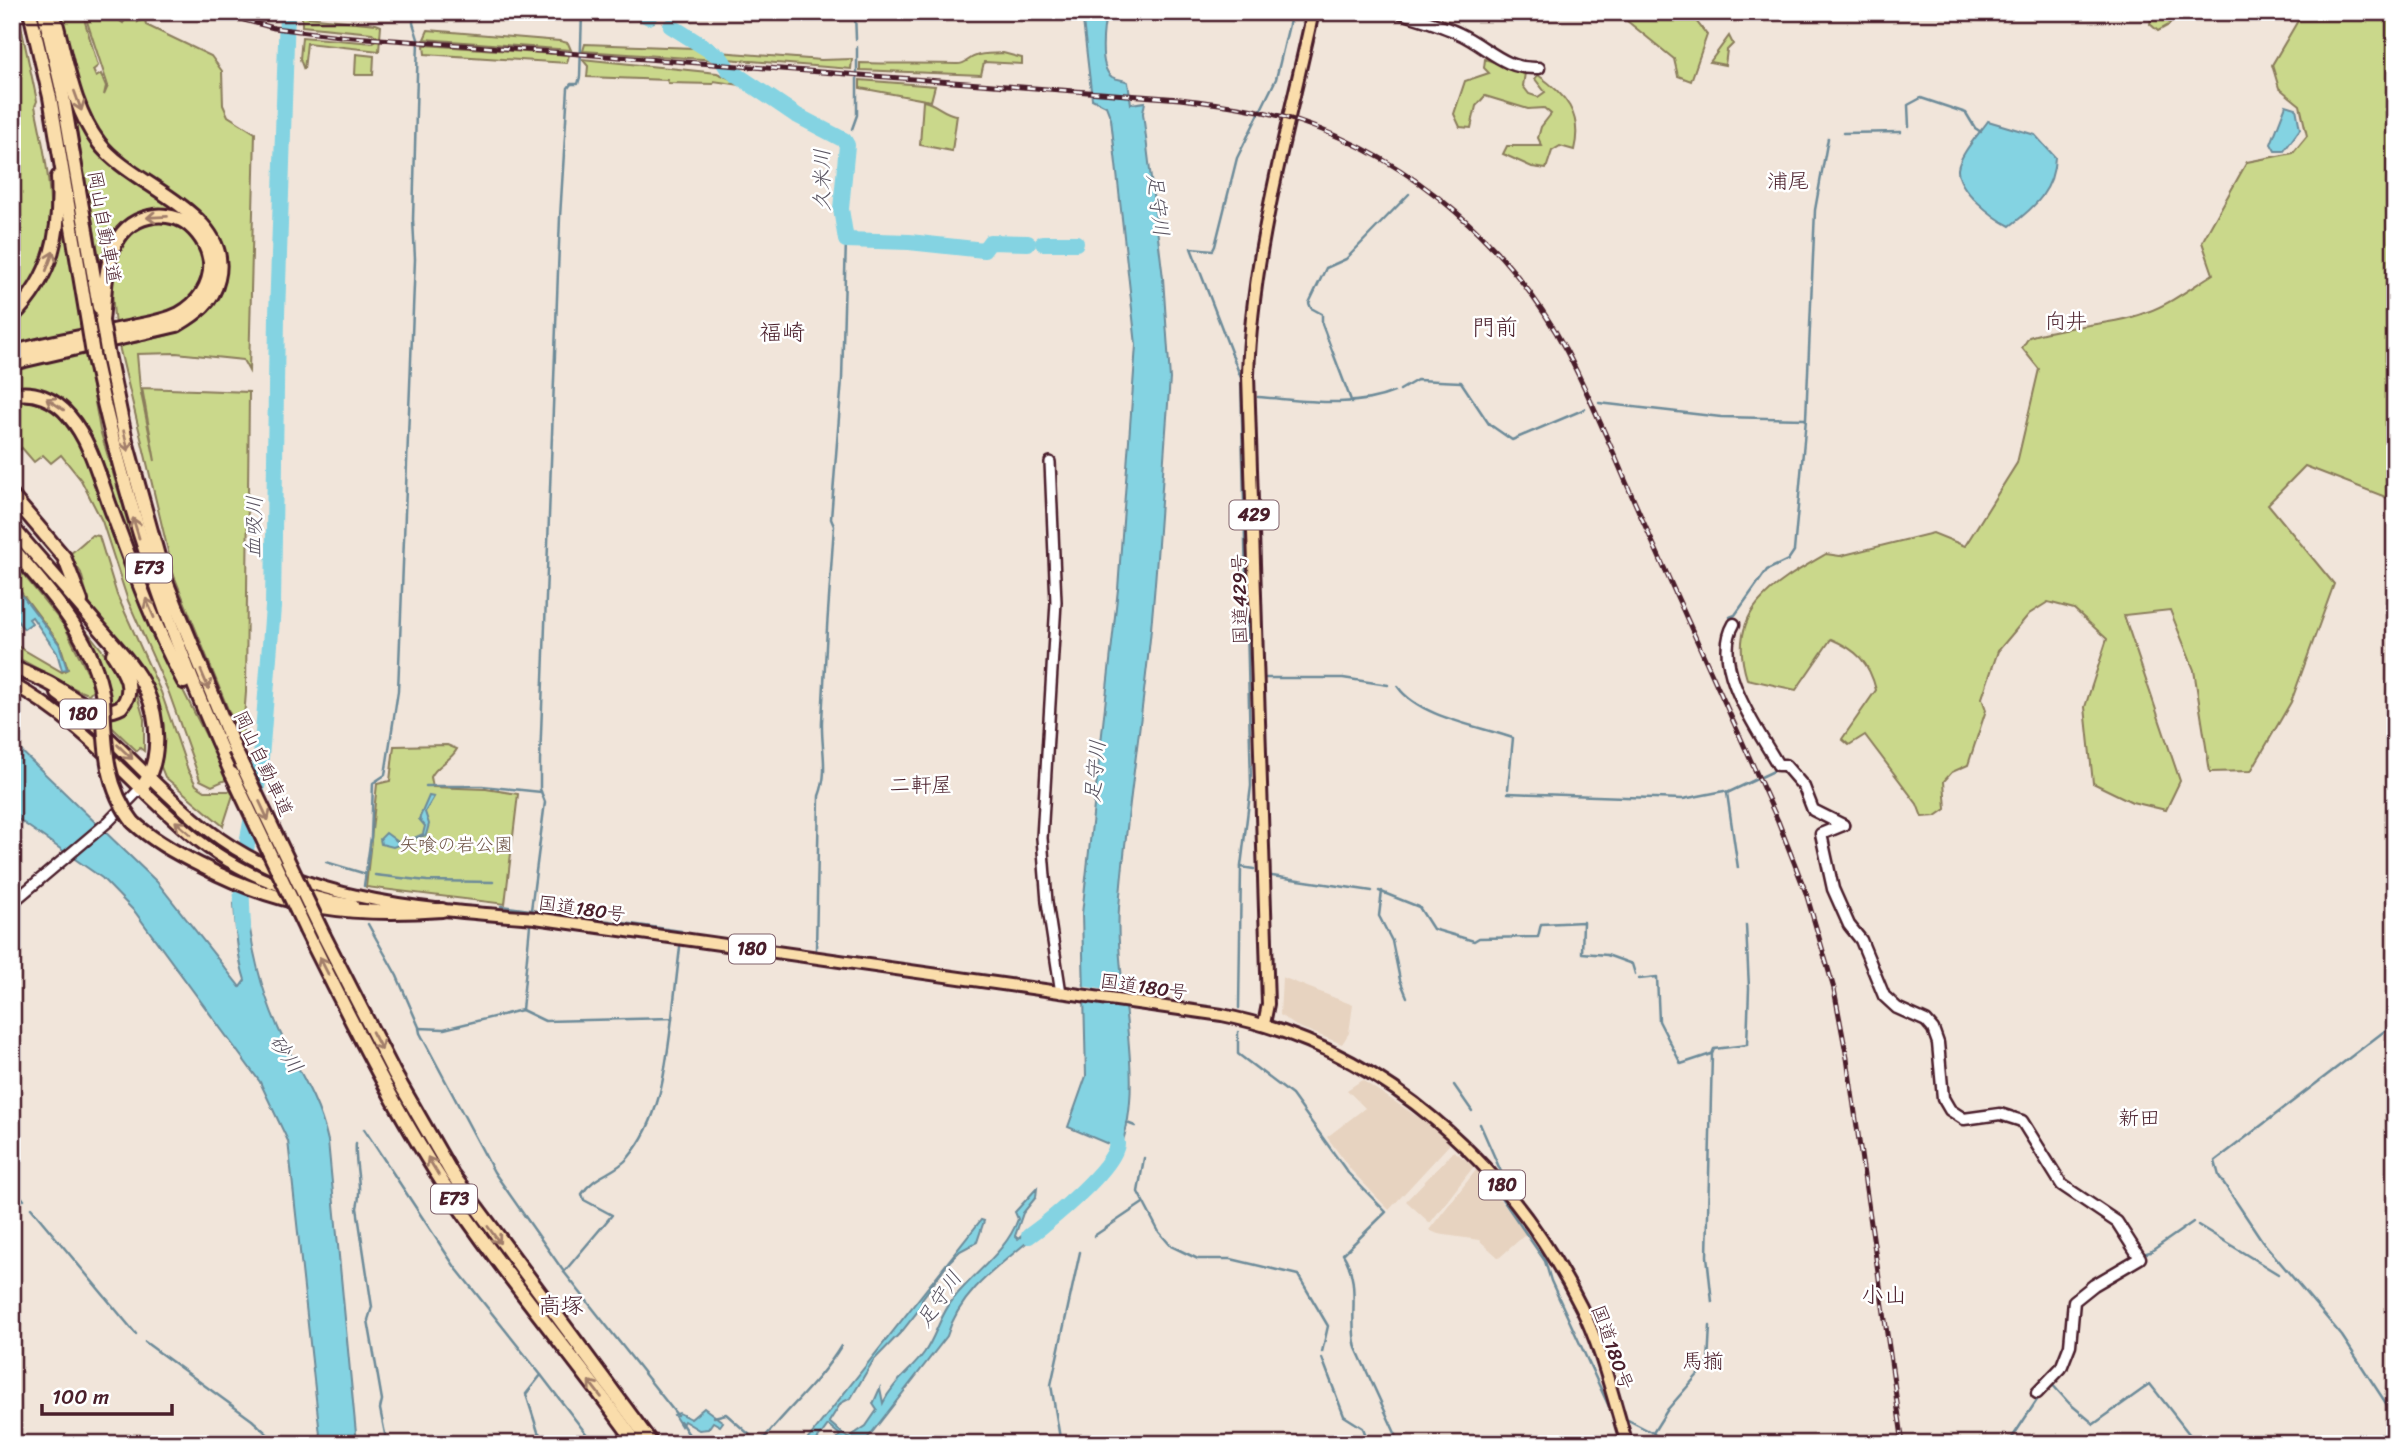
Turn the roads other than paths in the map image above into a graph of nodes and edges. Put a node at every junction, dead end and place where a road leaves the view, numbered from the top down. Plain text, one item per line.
1 (30, 12) edge
2 (44, 12) edge
3 (53, 12) edge
4 (1313, 12) edge
5 (1398, 12) edge
6 (1539, 68) dead end
7 (50, 97) junction
8 (12, 317) edge
9 (102, 321) junction
10 (12, 353) edge
11 (12, 363) edge
12 (12, 395) edge
13 (1050, 462) dead end
14 (12, 496) edge
15 (12, 505) edge
16 (12, 516) edge
17 (12, 527) edge
18 (12, 537) edge
19 (12, 548) edge
20 (40, 575) junction
21 (64, 603) junction
22 (87, 613) junction
23 (1734, 624) dead end
24 (113, 654) junction
25 (12, 667) edge
26 (12, 684) edge
27 (230, 753) junction
28 (148, 774) junction
29 (141, 788) junction
30 (12, 903) edge
31 (442, 910) junction
32 (1065, 993) junction
33 (1264, 1024) junction
34 (2037, 1393) dead end
35 (636, 1444) edge
36 (652, 1444) edge
37 (1627, 1444) edge

1 - 7 highway, 岡山自動車道 / E73
2 - 9 highway, 岡山自動車道 / E73
3 -> 11 highway
4 - 33 highway, 国道429号 / 429
5 - 6 main road
8 -> 7 highway
27 -> 7 highway, 岡山自動車道 / E73, bridge
10 -> 9 highway
9 -> 27 highway, 岡山自動車道 / E73, bridge
27 -> 12 highway
13 - 32 street
14 - 22 highway
15 - 22 highway
16 - 22 highway
17 - 22 highway
18 - 20 highway
19 - 20 highway
20 - 21 highway
20 - 21 highway
21 - 24 highway
21 - 31 highway, bridge
22 - 28 highway
23 - 34 main road
24 - 25 highway
24 - 28 highway
25 -> 28 highway, 国道180号 / 180
26 - 29 highway, 国道180号 / 180
35 -> 27 highway, 岡山自動車道 / E73, bridge
27 -> 36 highway, 岡山自動車道 / E73, bridge
28 - 29 highway
28 - 31 highway, 国道180号 / 180
29 - 30 street
31 -> 29 highway, 国道180号 / 180
31 - 32 highway, 国道180号 / 180
32 - 33 highway, 国道180号 / 180
33 - 37 highway, 国道180号 / 180

